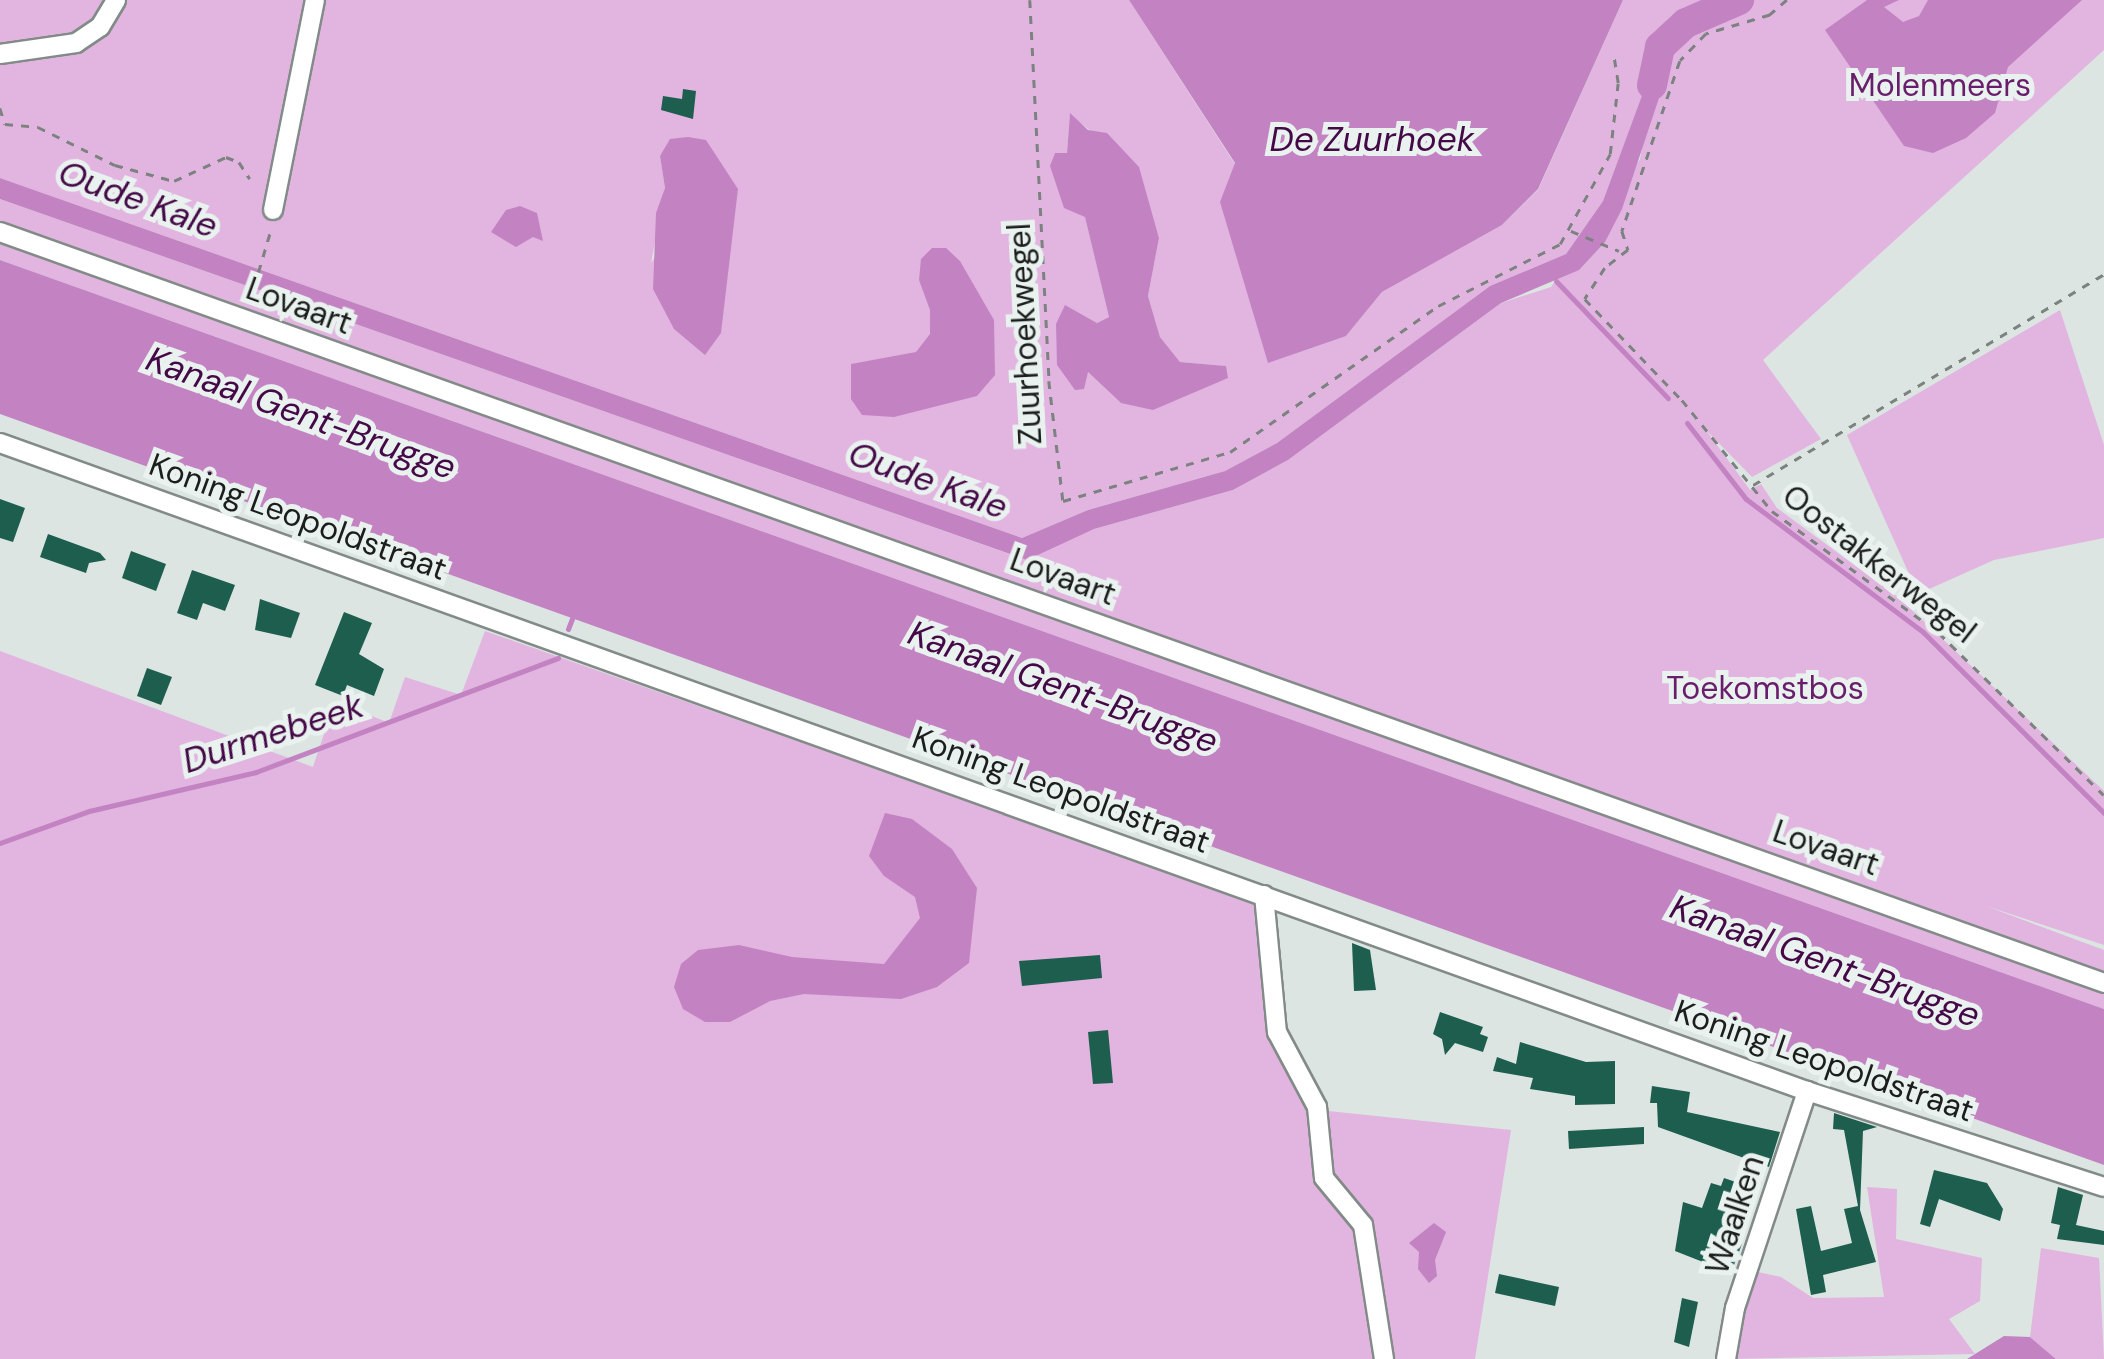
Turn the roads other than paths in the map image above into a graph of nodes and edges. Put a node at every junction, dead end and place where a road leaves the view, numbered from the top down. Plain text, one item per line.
1 (116, 0) edge
2 (315, 0) edge
3 (0, 54) edge
4 (273, 210) road end
5 (0, 232) edge
6 (0, 443) edge
7 (1264, 894) junction
8 (2104, 983) edge
9 (1808, 1091) junction
10 (2104, 1187) edge
11 (1384, 1359) edge
12 (1726, 1359) edge

1 - 3 street
2 - 4 street
5 - 8 street, Lovaart
6 - 7 street, Koning Leopoldstraat
7 - 9 street, Koning Leopoldstraat
7 - 11 street
9 - 10 street, Koning Leopoldstraat
9 - 12 street, Waalken

